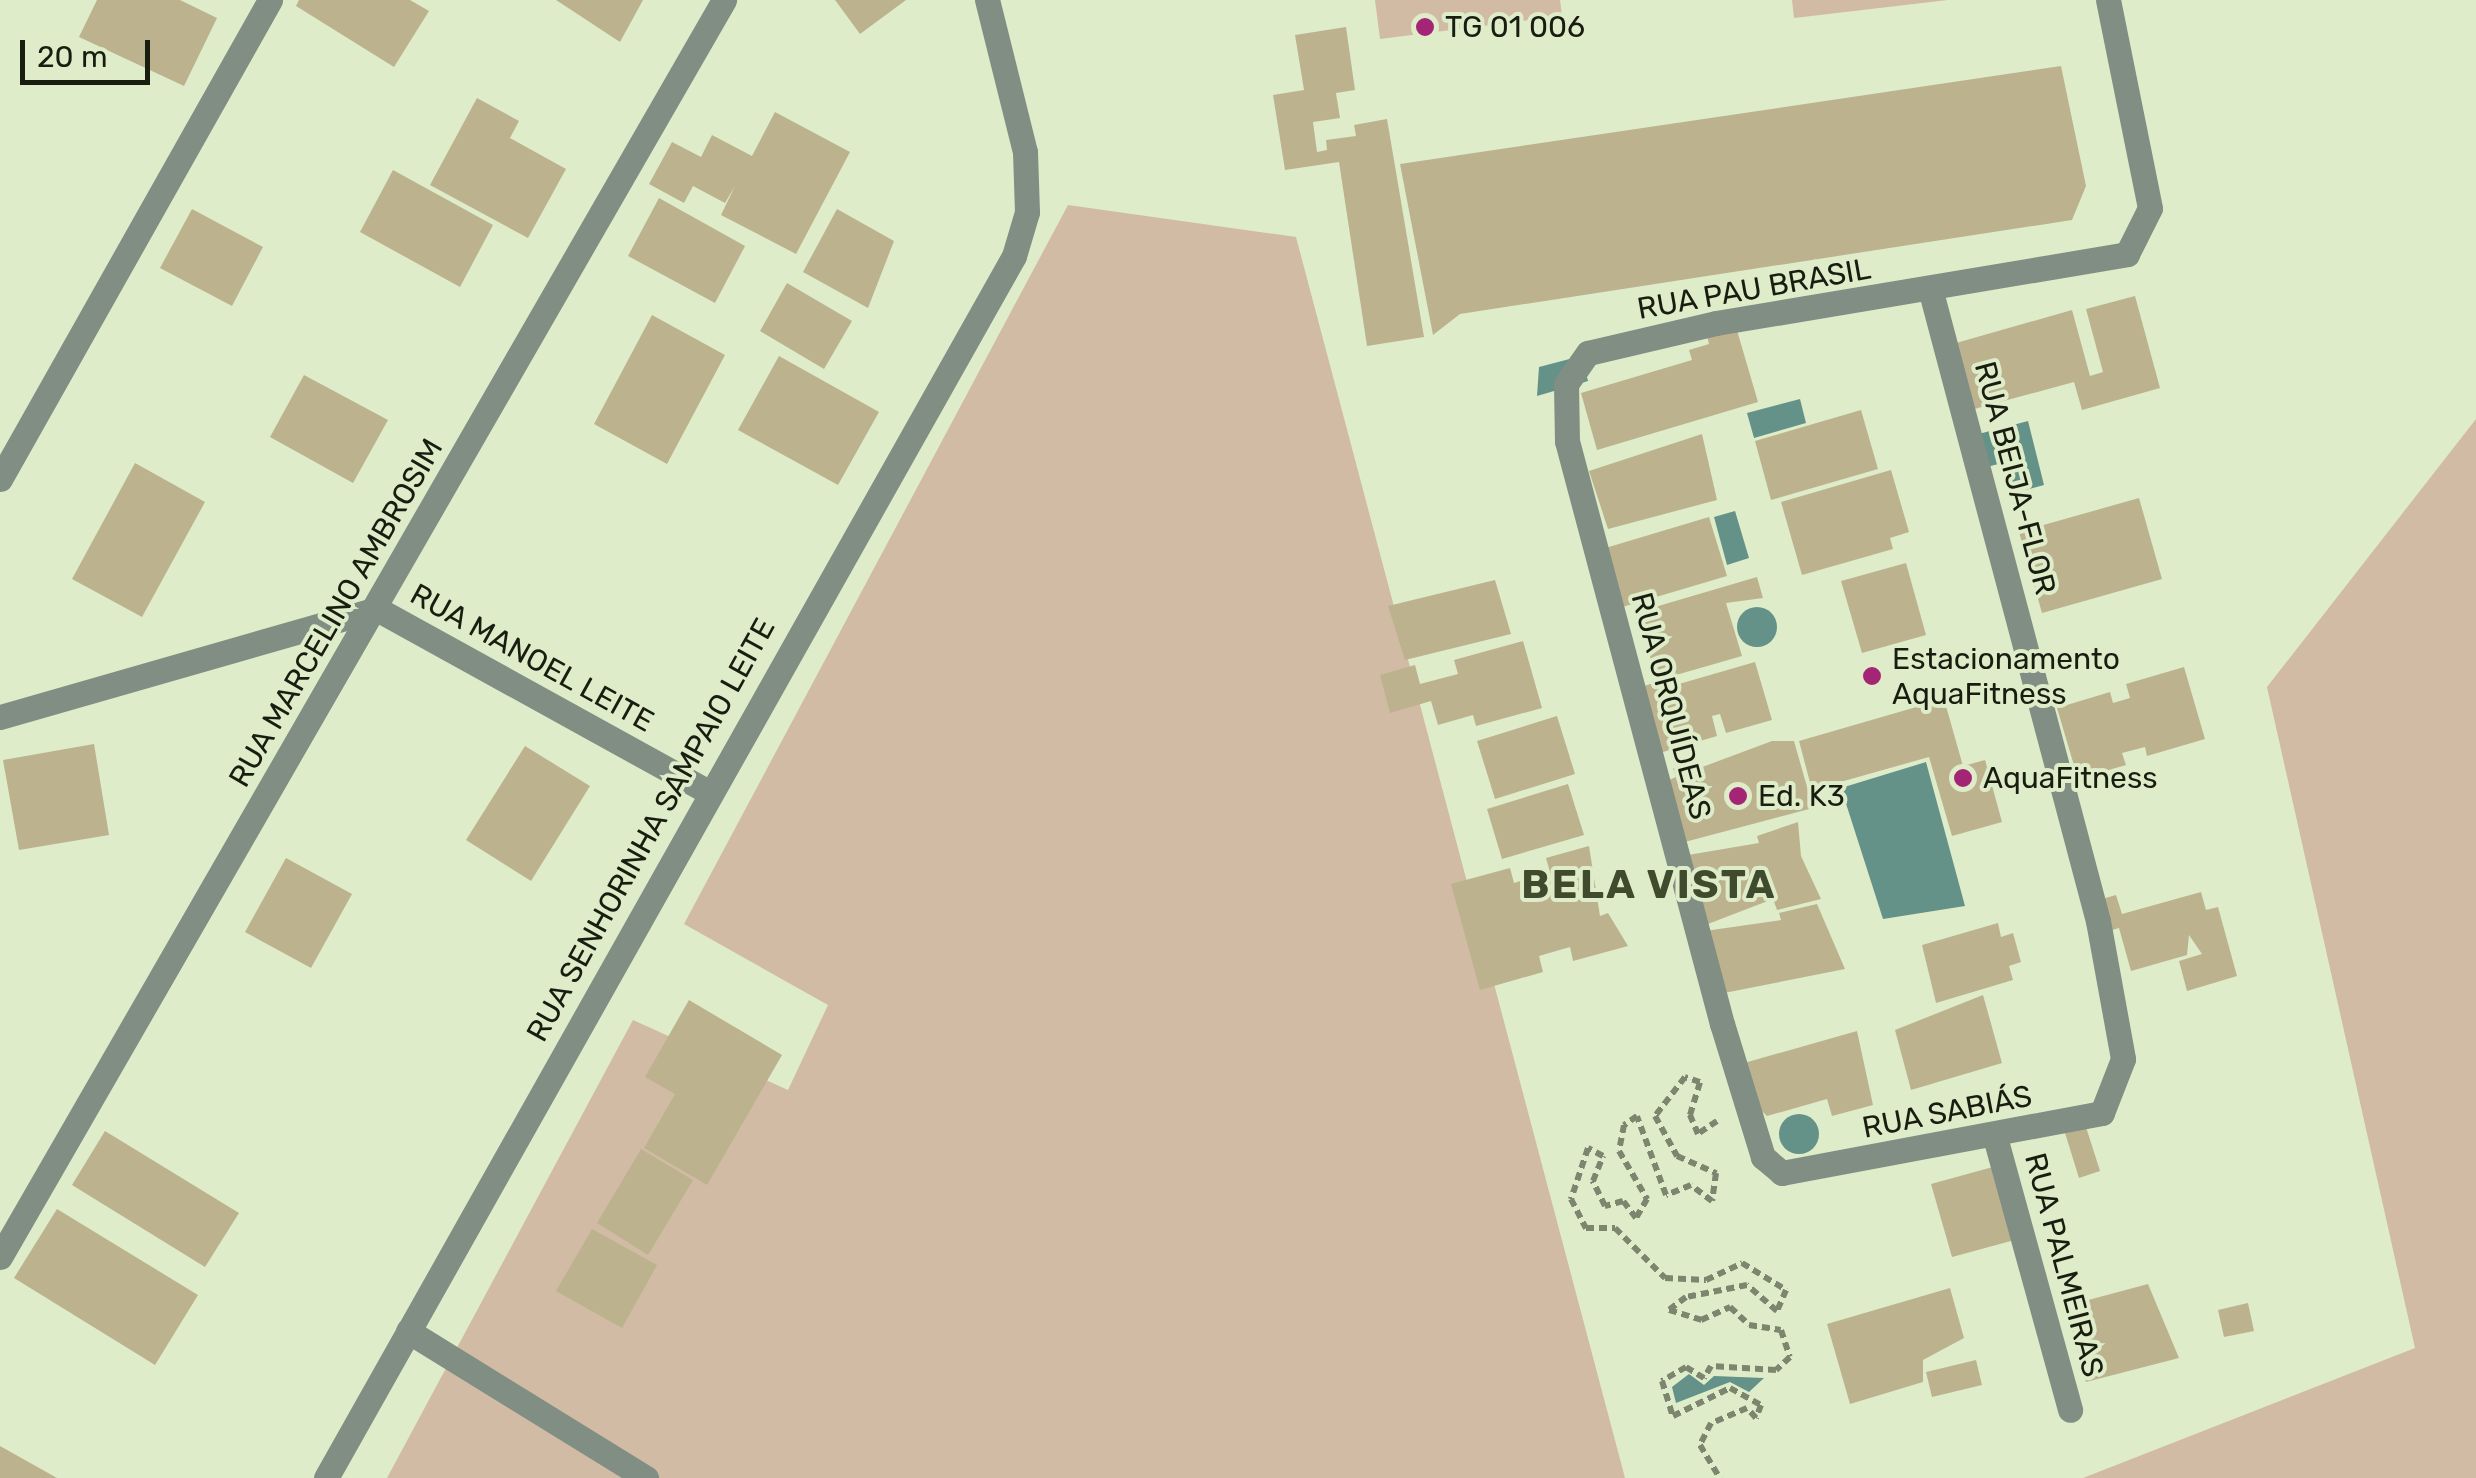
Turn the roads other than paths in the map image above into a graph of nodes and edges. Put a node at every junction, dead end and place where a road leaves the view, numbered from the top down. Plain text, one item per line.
1 (270, 0) edge
2 (724, 0) edge
3 (987, 0) edge
4 (2108, 0) edge
5 (1931, 292) junction
6 (1588, 353) joint
7 (0, 479) edge
8 (377, 609) junction
9 (0, 717) edge
10 (708, 792) junction
11 (2117, 1089) joint
12 (1995, 1138) junction
13 (1775, 1170) joint
14 (0, 1257) edge
15 (408, 1331) junction
16 (2070, 1410) dead end
17 (326, 1478) edge
18 (646, 1478) edge

1 - 7 street
2 - 8 street, RUA MARCELINO AMBROSIM
3 - 10 street, RUA SENHORINHA SAMPAIO LEITE
4 - 5 street, RUA PAU BRASIL
5 - 6 street, RUA PAU BRASIL
5 - 11 street, RUA BEIJA-FLOR
6 - 13 street, RUA ORQUÍDEAS
8 - 9 street
8 - 10 street, RUA MANOEL LEITE
8 - 14 street, RUA MARCELINO AMBROSIM
10 - 15 street, RUA SENHORINHA SAMPAIO LEITE
11 - 12 street, RUA SABIÁS
12 - 13 street, RUA SABIÁS
12 - 16 street, RUA PALMEIRAS
15 - 17 street, RUA SENHORINHA SAMPAIO LEITE
15 - 18 street

